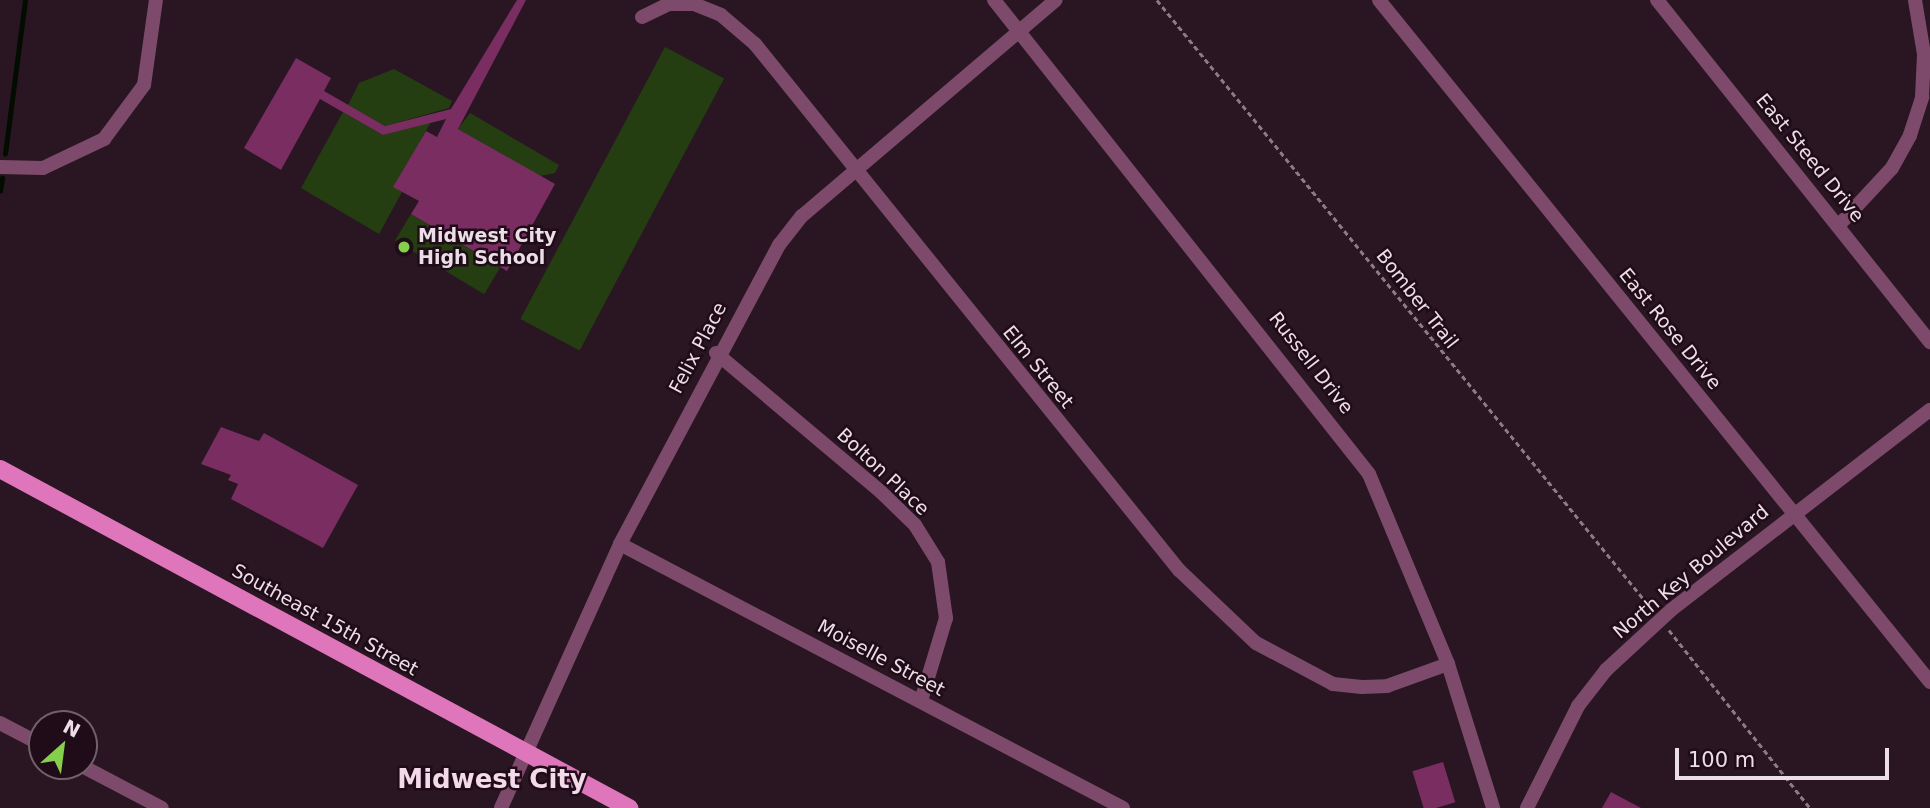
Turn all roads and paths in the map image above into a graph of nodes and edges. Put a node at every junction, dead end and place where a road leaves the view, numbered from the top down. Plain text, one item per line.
1 (156, 0) edge
2 (994, 0) edge
3 (1055, 0) edge
4 (1157, 0) edge
5 (1379, 0) edge
6 (1657, 0) edge
7 (1915, 0) edge
8 (642, 17) dead end
9 (1018, 30) junction
10 (0, 167) edge
11 (852, 172) junction
12 (1839, 225) junction
13 (1930, 342) edge
14 (716, 354) junction
15 (1930, 410) edge
16 (0, 469) edge
17 (1793, 512) junction
18 (620, 544) junction
19 (1656, 613) dead end
20 (1666, 627) dead end
21 (1448, 664) junction
22 (1930, 682) edge
23 (921, 701) junction
24 (0, 723) edge
25 (28, 738) edge
26 (527, 754) junction
27 (98, 774) edge
28 (162, 808) edge
29 (501, 808) edge
30 (629, 808) edge
31 (1123, 808) edge
32 (1493, 808) edge
33 (1527, 808) edge
34 (1810, 808) edge

1 - 10 street
2 - 9 street, Russell Drive
3 - 9 street, Felix Place
4 - 19 path, Bomber Trail
5 - 17 street, East Rose Drive
6 - 12 street, East Steed Drive
7 - 12 street
8 - 11 street, Elm Street
9 - 11 street, Felix Place
9 - 21 street, Russell Drive
11 - 14 street, Felix Place
11 - 21 street, Elm Street
12 - 13 street, East Steed Drive
14 - 18 street, Felix Place
14 - 23 street, Bolton Place
15 - 17 street, North Key Boulevard
16 - 26 main road, Southeast 15th Street
17 - 22 street, East Rose Drive
17 - 33 street, North Key Boulevard
18 - 23 street, Moiselle Street
18 - 26 street, Felix Place
20 - 34 path
21 - 32 street, Russell Drive
23 - 31 street, Moiselle Street
24 - 25 street
26 - 29 street, Felix Place
26 - 30 main road, Southeast 15th Street
27 - 28 street

